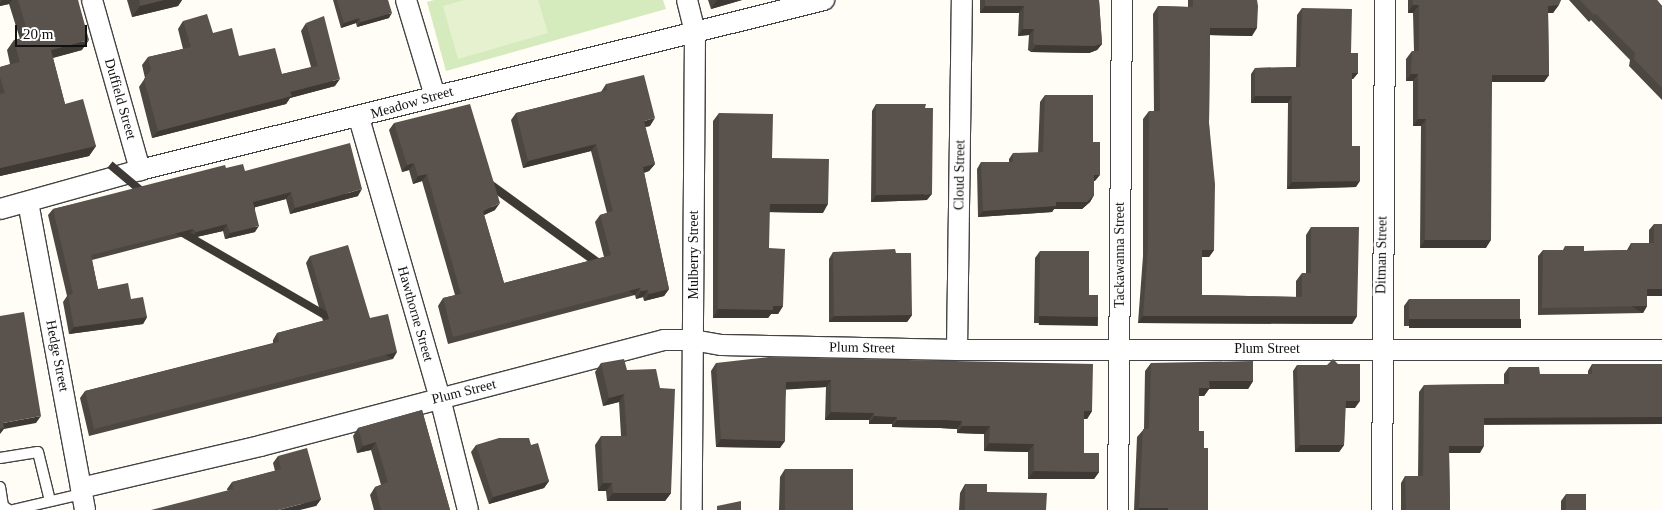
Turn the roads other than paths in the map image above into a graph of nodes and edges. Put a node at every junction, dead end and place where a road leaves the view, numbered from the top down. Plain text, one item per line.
1 (92, 0) edge
2 (406, 0) edge
3 (688, 0) edge
4 (824, 0) edge
5 (962, 0) edge
6 (1122, 0) edge
7 (1385, 0) edge
8 (695, 33) junction
9 (435, 96) junction
10 (358, 118) junction
11 (140, 170) junction
12 (28, 202) junction
13 (0, 209) edge
14 (693, 340) junction
15 (1381, 349) junction
16 (958, 350) junction
17 (1119, 350) junction
18 (1662, 350) edge
19 (440, 398) junction
20 (0, 458) edge
21 (0, 487) edge
22 (83, 497) edge
23 (50, 501) junction
24 (8, 510) edge
25 (12, 510) edge
26 (468, 510) edge
27 (692, 510) edge
28 (1118, 510) edge
29 (1382, 510) edge

1 - 11 street, Duffield Street
2 - 9 street
3 - 8 street, Mulberry Street
4 - 8 street, Meadow Street
5 - 16 street, Cloud Street
6 - 17 street, Tackawanna Street
7 - 15 street, Ditman Street
8 - 9 street, Meadow Street
8 - 14 street, Mulberry Street
9 - 10 street, Meadow Street
10 - 11 street, Meadow Street
10 - 19 street, Hawthorne Street
11 - 12 street, Meadow Street
12 - 13 street, Meadow Street
12 - 22 street, Hedge Street
14 - 16 street, Plum Street
14 - 19 street, Plum Street
14 - 27 street, Mulberry Street
15 - 17 street, Plum Street
15 - 18 street, Plum Street
15 - 29 street, Ditman Street
16 - 17 street, Plum Street
17 - 28 street, Tackawanna Street
19 - 22 street, Plum Street
19 - 26 street, Hawthorne Street
20 - 23 lane
21 - 24 lane
22 - 23 lane
23 - 25 lane

